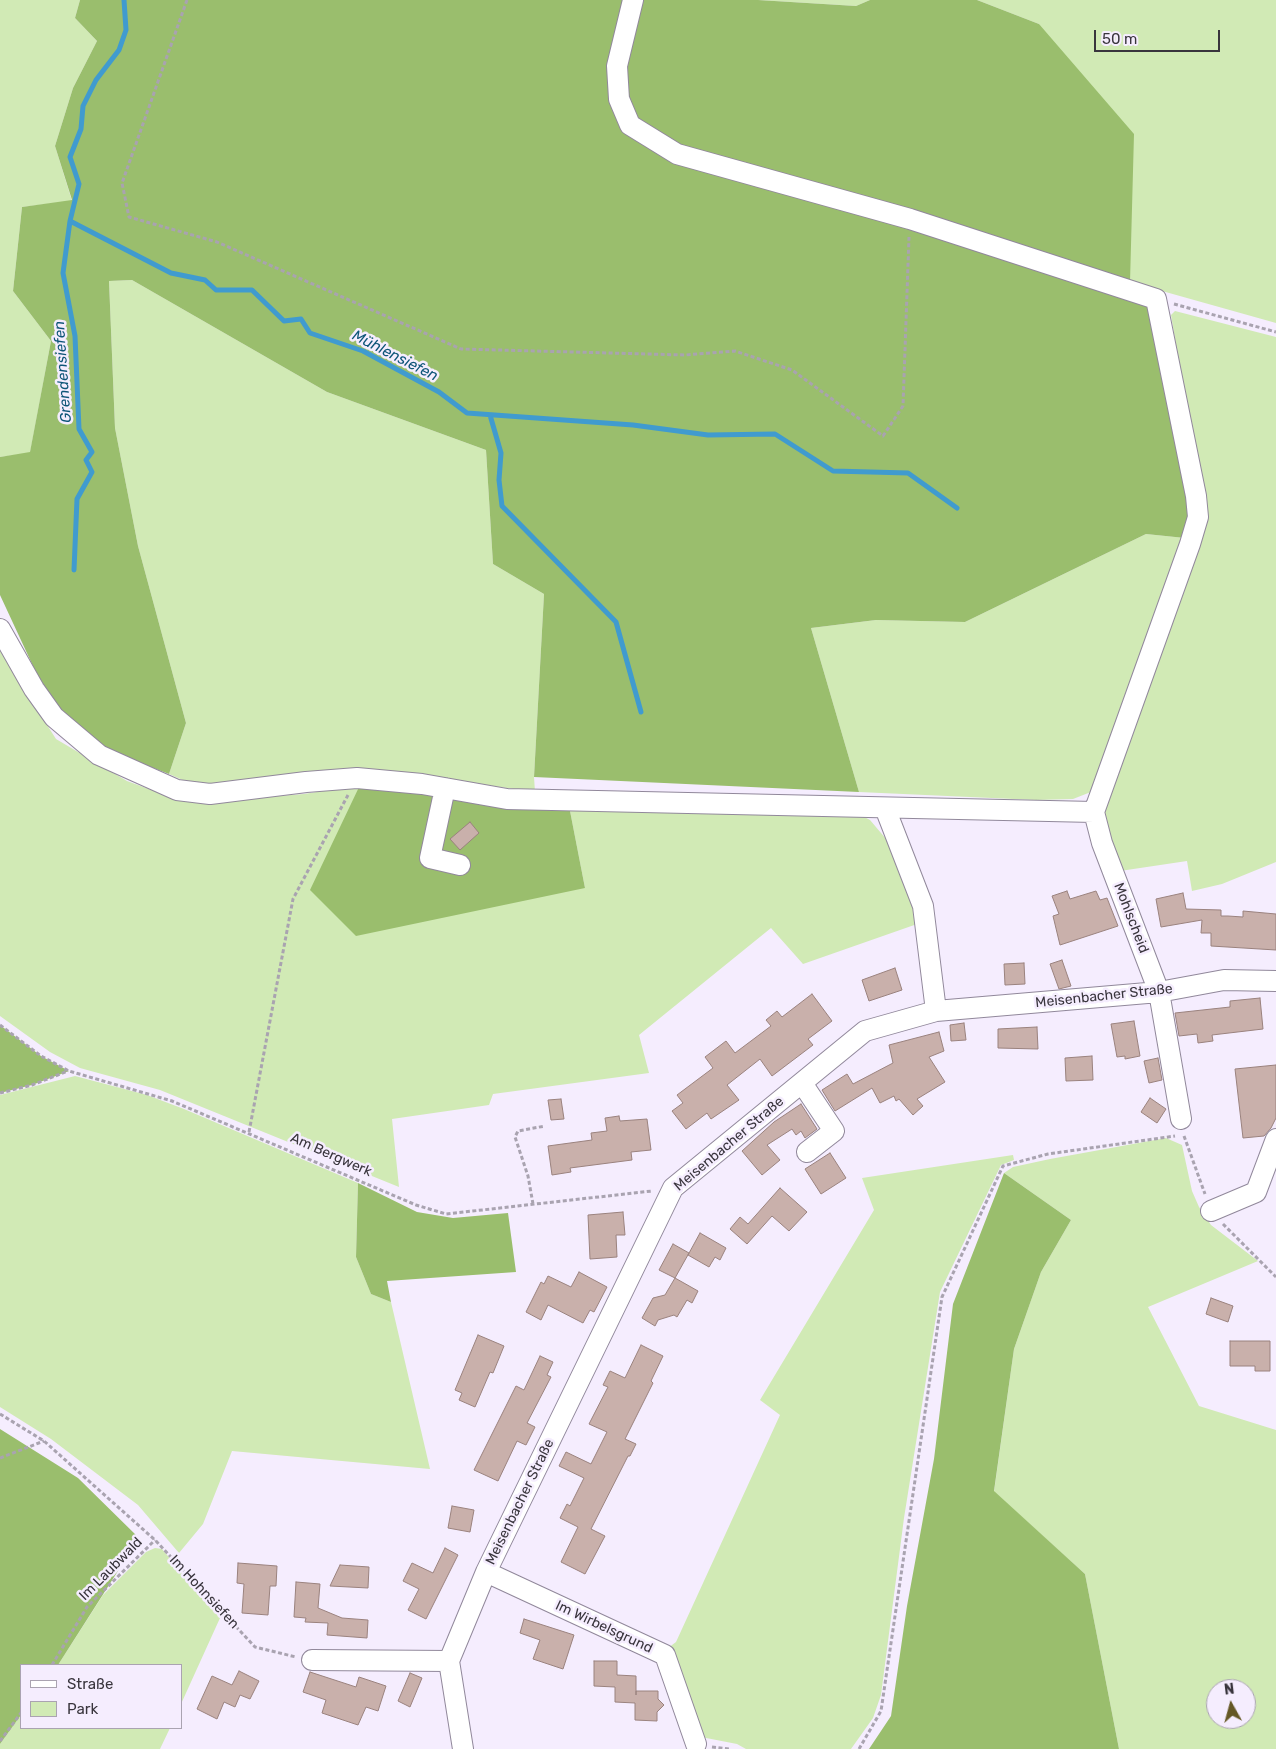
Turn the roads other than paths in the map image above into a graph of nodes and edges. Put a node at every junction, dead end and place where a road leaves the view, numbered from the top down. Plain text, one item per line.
1 (633, 0) edge
2 (0, 628) edge
3 (445, 788) junction
4 (885, 808) junction
5 (1094, 812) junction
6 (460, 865) dead end
7 (1276, 981) edge
8 (1159, 992) junction
9 (936, 1011) junction
10 (802, 1083) junction
11 (1182, 1127) road end
12 (1276, 1139) edge
13 (806, 1152) dead end
14 (1211, 1211) dead end
15 (486, 1572) junction
16 (312, 1660) road end
17 (449, 1661) junction
18 (696, 1744) dead end
19 (463, 1749) edge

1 - 5 street
2 - 3 street
3 - 4 street
3 - 6 street
4 - 5 street
4 - 9 street
5 - 8 street, Mohlscheid
7 - 8 street, Meisenbacher Straße
8 - 9 street, Meisenbacher Straße
8 - 11 street, Mohlscheid
9 - 10 street, Meisenbacher Straße
10 - 13 street
10 - 15 street, Meisenbacher Straße
12 - 14 street
15 - 17 street, Meisenbacher Straße
15 - 18 street, Im Wirbelsgrund
16 - 17 street
17 - 19 street

